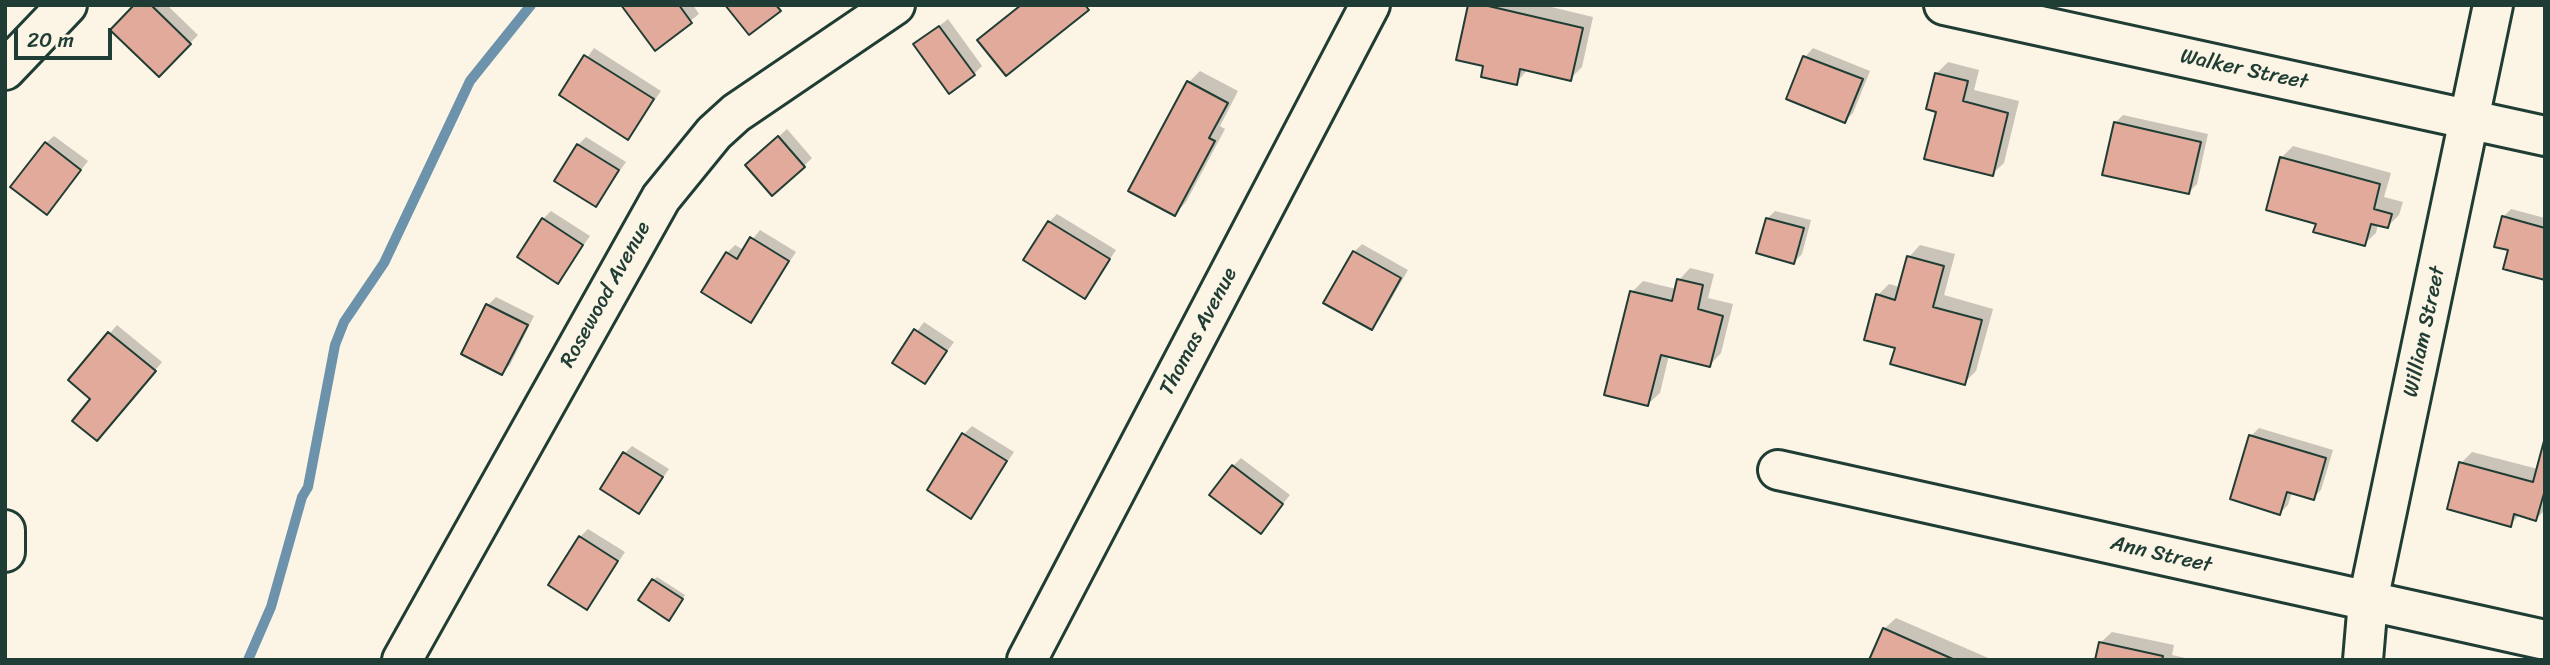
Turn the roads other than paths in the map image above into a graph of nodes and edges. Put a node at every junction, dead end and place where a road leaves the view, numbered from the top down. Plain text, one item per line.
1 (67, 5) edge
2 (895, 5) edge
3 (1370, 5) edge
4 (1944, 5) edge
5 (2493, 5) edge
6 (5, 70) edge
7 (2469, 119) junction
8 (2545, 136) edge
9 (1778, 470) dead end
10 (5, 530) edge
11 (5, 552) edge
12 (2368, 601) junction
13 (2545, 640) edge
14 (402, 660) edge
15 (1027, 660) edge
16 (2363, 660) edge

1 - 6 street
2 - 14 street, Rosewood Avenue
3 - 15 street, Thomas Avenue
4 - 7 street, Walker Street
5 - 7 street, William Street
7 - 8 street, Walker Street
7 - 12 street, William Street
9 - 12 street, Ann Street
10 - 11 street
12 - 13 street, Ann Street
12 - 16 street, William Street

